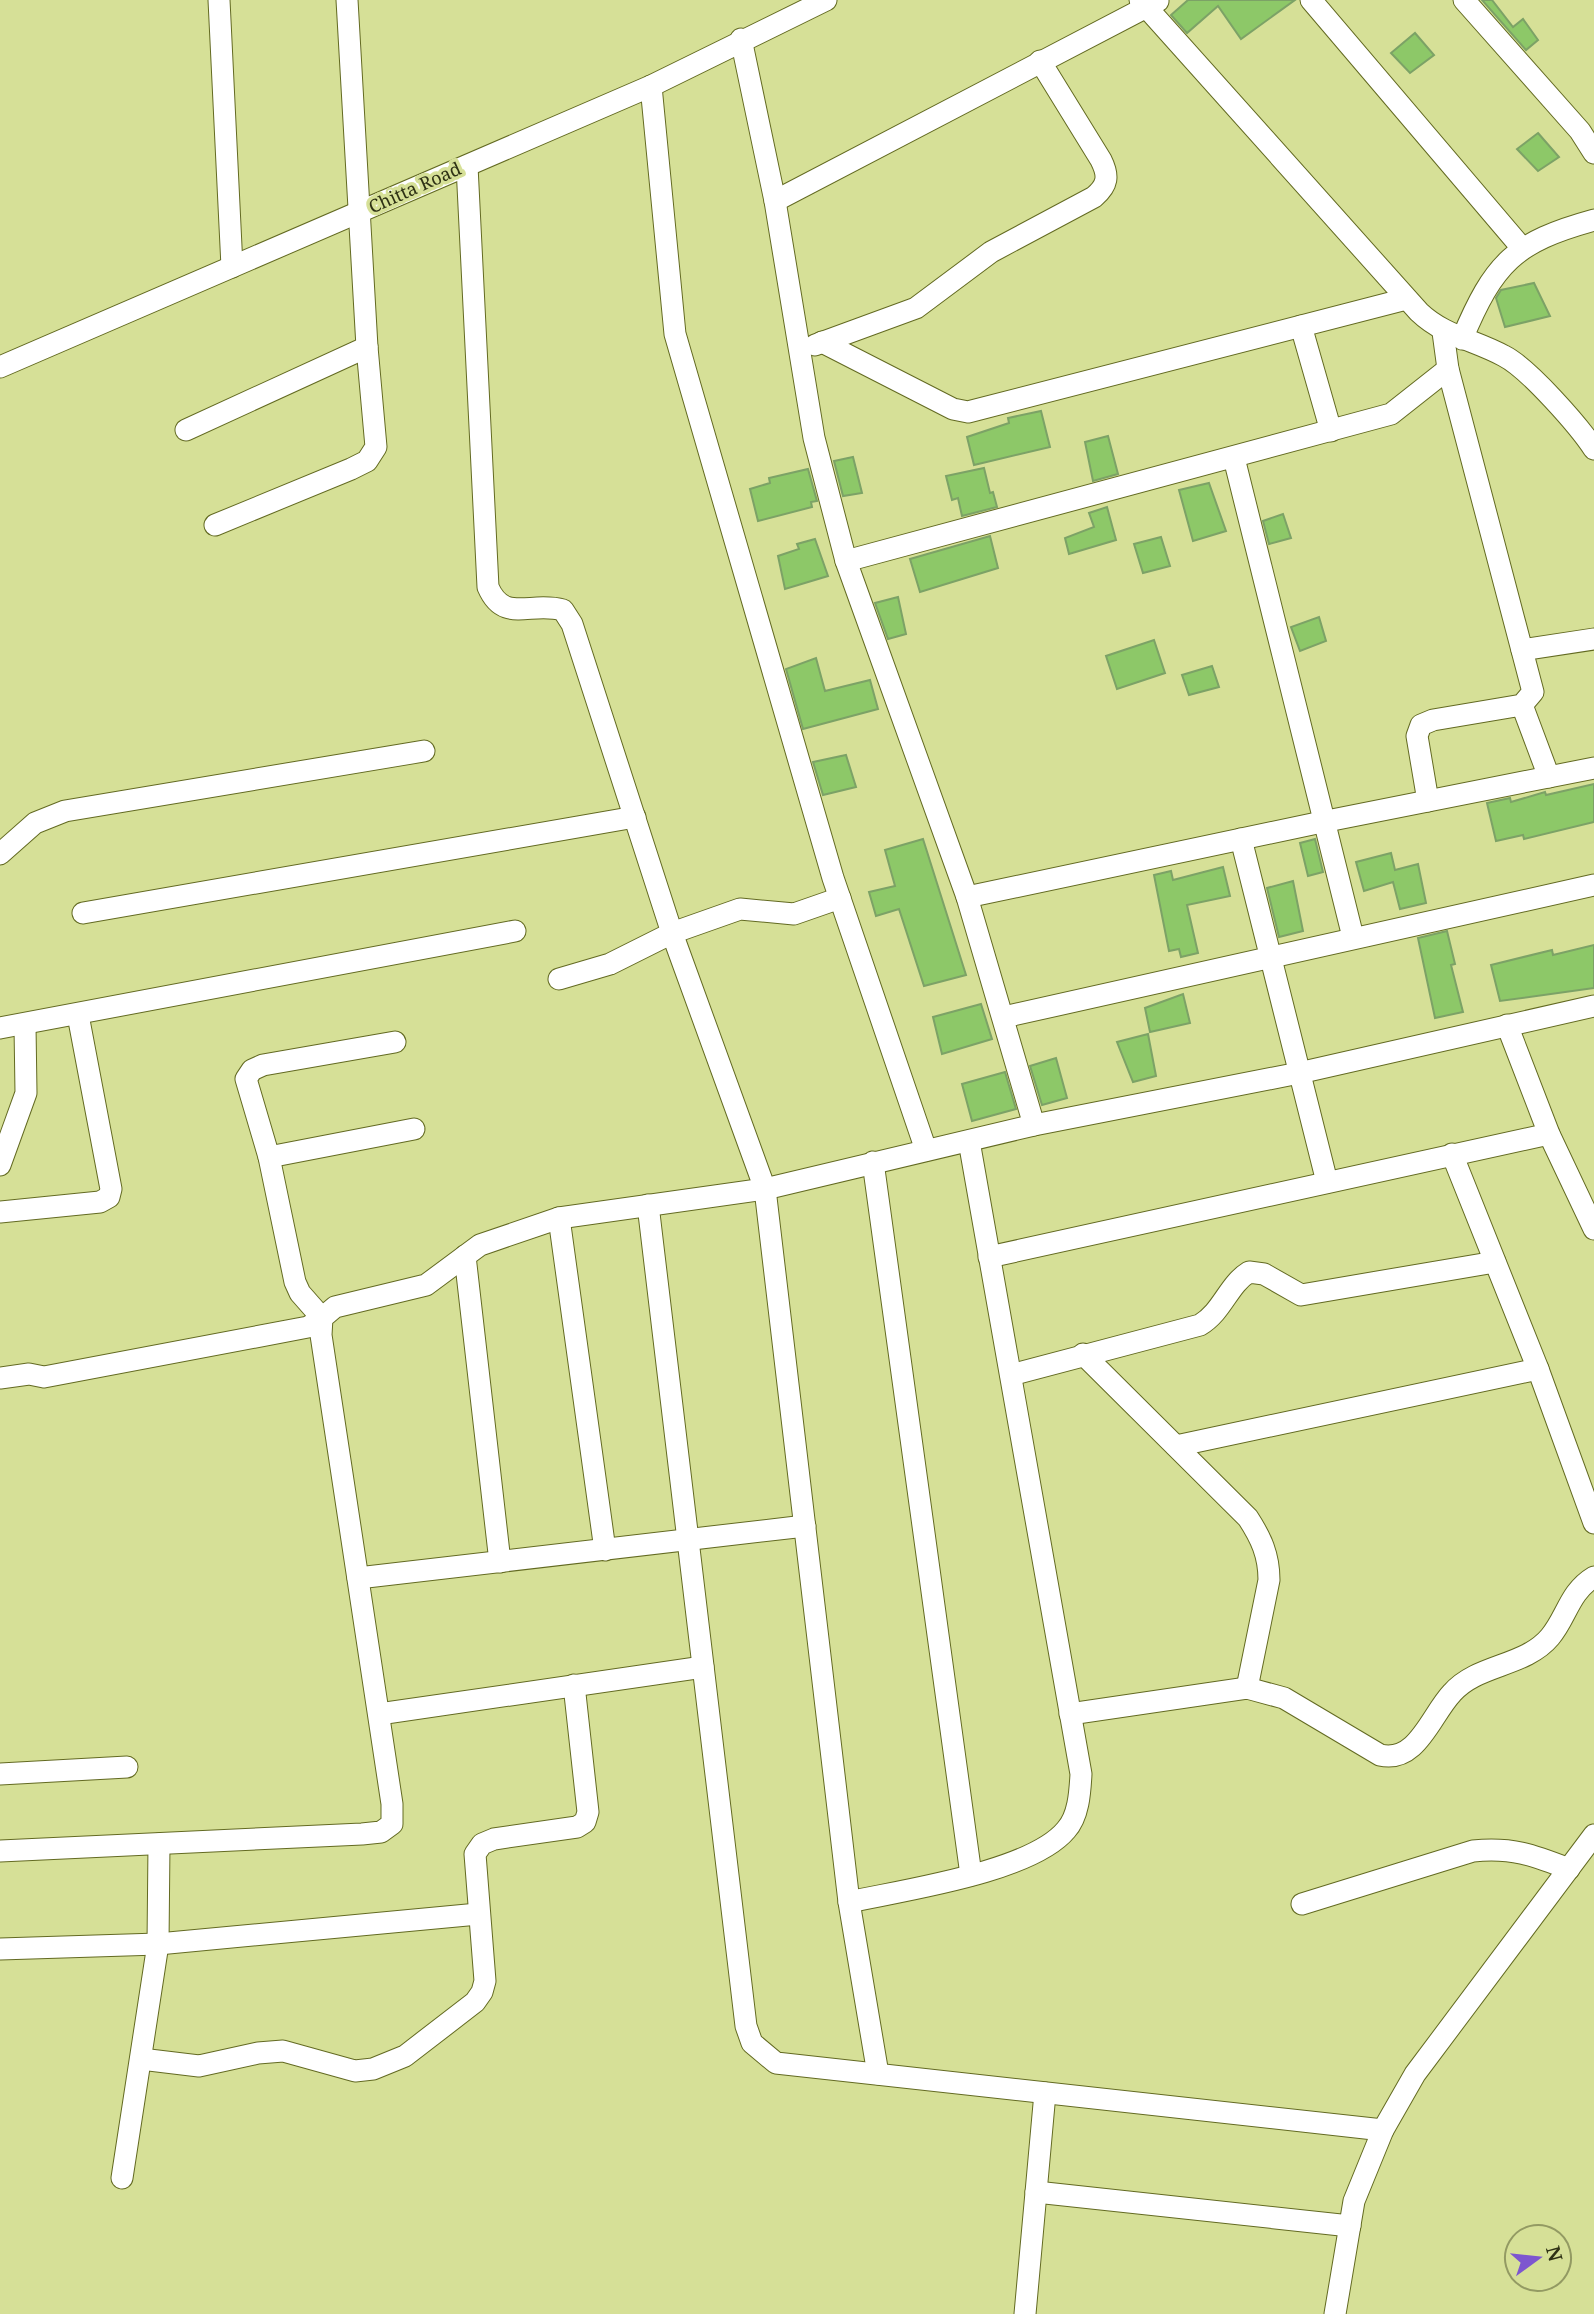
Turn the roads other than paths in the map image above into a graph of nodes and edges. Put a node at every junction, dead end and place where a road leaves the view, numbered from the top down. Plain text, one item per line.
1 (219, 0) edge
2 (347, 0) edge
3 (826, 0) edge
4 (1311, 0) edge
5 (1464, 0) edge
6 (1149, 3) edge
7 (741, 39) junction
8 (1040, 61) junction
9 (651, 86) junction
10 (1587, 129) edge
11 (1594, 153) edge
12 (467, 166) junction
13 (775, 201) junction
14 (361, 212) junction
15 (1594, 220) edge
16 (1522, 248) junction
17 (232, 267) junction
18 (1406, 299) junction
19 (1301, 326) junction
20 (1453, 336) junction
21 (822, 342) junction
22 (367, 347) junction
23 (799, 350) junction
24 (0, 367) edge
25 (1448, 369) junction
26 (186, 430) dead end
27 (1331, 431) junction
28 (1594, 449) edge
29 (1234, 458) junction
30 (215, 525) dead end
31 (846, 561) junction
32 (1594, 639) edge
33 (1522, 650) junction
34 (1522, 705) junction
35 (424, 751) dead end
36 (1594, 768) edge
37 (1549, 777) junction
38 (1428, 801) junction
39 (635, 817) junction
40 (1322, 822) junction
41 (1241, 839) junction
42 (0, 855) edge
43 (1594, 885) edge
44 (967, 897) junction
45 (840, 898) junction
46 (83, 913) dead end
47 (515, 931) dead end
48 (672, 933) junction
49 (1353, 937) junction
50 (1272, 958) junction
51 (559, 979) dead end
52 (1594, 1006) edge
53 (78, 1015) junction
54 (1004, 1017) junction
55 (1507, 1025) junction
56 (25, 1026) junction
57 (0, 1028) edge
58 (395, 1042) dead end
59 (1299, 1073) junction
60 (1034, 1125) junction
61 (414, 1129) dead end
62 (1549, 1133) junction
63 (969, 1141) junction
64 (926, 1150) junction
65 (1452, 1154) junction
66 (269, 1157) junction
67 (873, 1162) junction
68 (0, 1164) edge
69 (1327, 1182) junction
70 (765, 1189) junction
71 (648, 1205) junction
72 (0, 1212) edge
73 (559, 1218) junction
74 (1594, 1230) edge
75 (465, 1256) junction
76 (989, 1257) junction
77 (1495, 1262) junction
78 (322, 1318) junction
79 (1083, 1354) junction
80 (1538, 1369) junction
81 (1011, 1375) junction
82 (0, 1378) edge
83 (1176, 1446) junction
84 (1594, 1523) edge
85 (805, 1526) junction
86 (688, 1541) junction
87 (605, 1550) junction
88 (500, 1562) junction
89 (1594, 1577) edge
90 (358, 1578) junction
91 (703, 1667) junction
92 (574, 1685) junction
93 (1247, 1688) junction
94 (379, 1714) junction
95 (1070, 1714) junction
96 (127, 1767) dead end
97 (0, 1774) edge
98 (1594, 1835) edge
99 (159, 1844) junction
100 (0, 1852) edge
101 (1569, 1869) junction
102 (971, 1875) junction
103 (849, 1902) junction
104 (1302, 1904) dead end
105 (478, 1914) junction
106 (158, 1944) junction
107 (0, 1949) edge
108 (141, 2059) junction
109 (878, 2074) junction
110 (1045, 2093) junction
111 (1383, 2130) junction
112 (122, 2178) dead end
113 (1036, 2192) junction
114 (1350, 2226) junction
115 (1025, 2314) edge
116 (1335, 2314) edge

1 - 17 street
2 - 14 street
3 - 7 street, Chitta Road
4 - 16 street
5 - 10 street
6 - 8 street
6 - 18 street
7 - 9 street, Chitta Road
7 - 13 street
8 - 13 street
8 - 21 street
9 - 12 street, Chitta Road
9 - 45 street
10 - 11 street
12 - 14 street, Chitta Road
12 - 39 street
13 - 23 street
14 - 17 street, Chitta Road
14 - 22 street
15 - 16 street
16 - 20 street
17 - 24 street, Chitta Road
18 - 19 street
18 - 20 street
19 - 21 street
19 - 27 street
20 - 25 street
20 - 28 street
21 - 23 street
22 - 26 street
22 - 30 street
23 - 31 street
25 - 27 street
25 - 33 street
27 - 29 street
29 - 31 street
29 - 40 street
31 - 44 street
32 - 33 street
33 - 34 street
34 - 37 street
34 - 38 street
35 - 42 street
36 - 37 street
37 - 38 street
38 - 40 street
39 - 46 street
39 - 48 street
40 - 41 street
40 - 49 street
41 - 44 street
41 - 50 street
43 - 49 street
44 - 54 street
45 - 48 street
45 - 64 street
47 - 53 street
48 - 51 street
48 - 70 street
49 - 50 street
50 - 54 street
50 - 59 street
52 - 55 street
53 - 56 street
53 - 72 street
54 - 60 street
55 - 59 street
55 - 62 street
56 - 57 street
56 - 68 street
58 - 66 street
59 - 60 street
59 - 69 street
60 - 63 street
61 - 66 street
62 - 65 street
62 - 74 street
63 - 64 street
63 - 76 street
64 - 67 street
65 - 69 street
65 - 77 street
66 - 78 street
67 - 70 street
67 - 102 street
69 - 76 street
70 - 71 street
70 - 85 street
71 - 73 street
71 - 86 street
73 - 75 street
73 - 87 street
75 - 78 street
75 - 88 street
76 - 81 street
77 - 79 street
77 - 80 street
78 - 82 street
78 - 90 street
79 - 81 street
79 - 83 street
80 - 83 street
80 - 84 street
81 - 95 street
83 - 93 street
85 - 86 street
85 - 103 street
86 - 87 street
86 - 91 street
87 - 88 street
88 - 90 street
89 - 93 street
90 - 94 street
91 - 92 street
91 - 109 street
92 - 94 street
92 - 105 street
93 - 95 street
94 - 99 street
95 - 102 street
96 - 97 street
98 - 101 street
99 - 100 street
99 - 106 street
101 - 104 street
101 - 111 street
102 - 103 street
103 - 109 street
105 - 106 street
105 - 108 street
106 - 107 street
106 - 108 street
108 - 112 street
109 - 110 street
110 - 111 street
110 - 113 street
111 - 114 street
113 - 114 street
113 - 115 street
114 - 116 street

